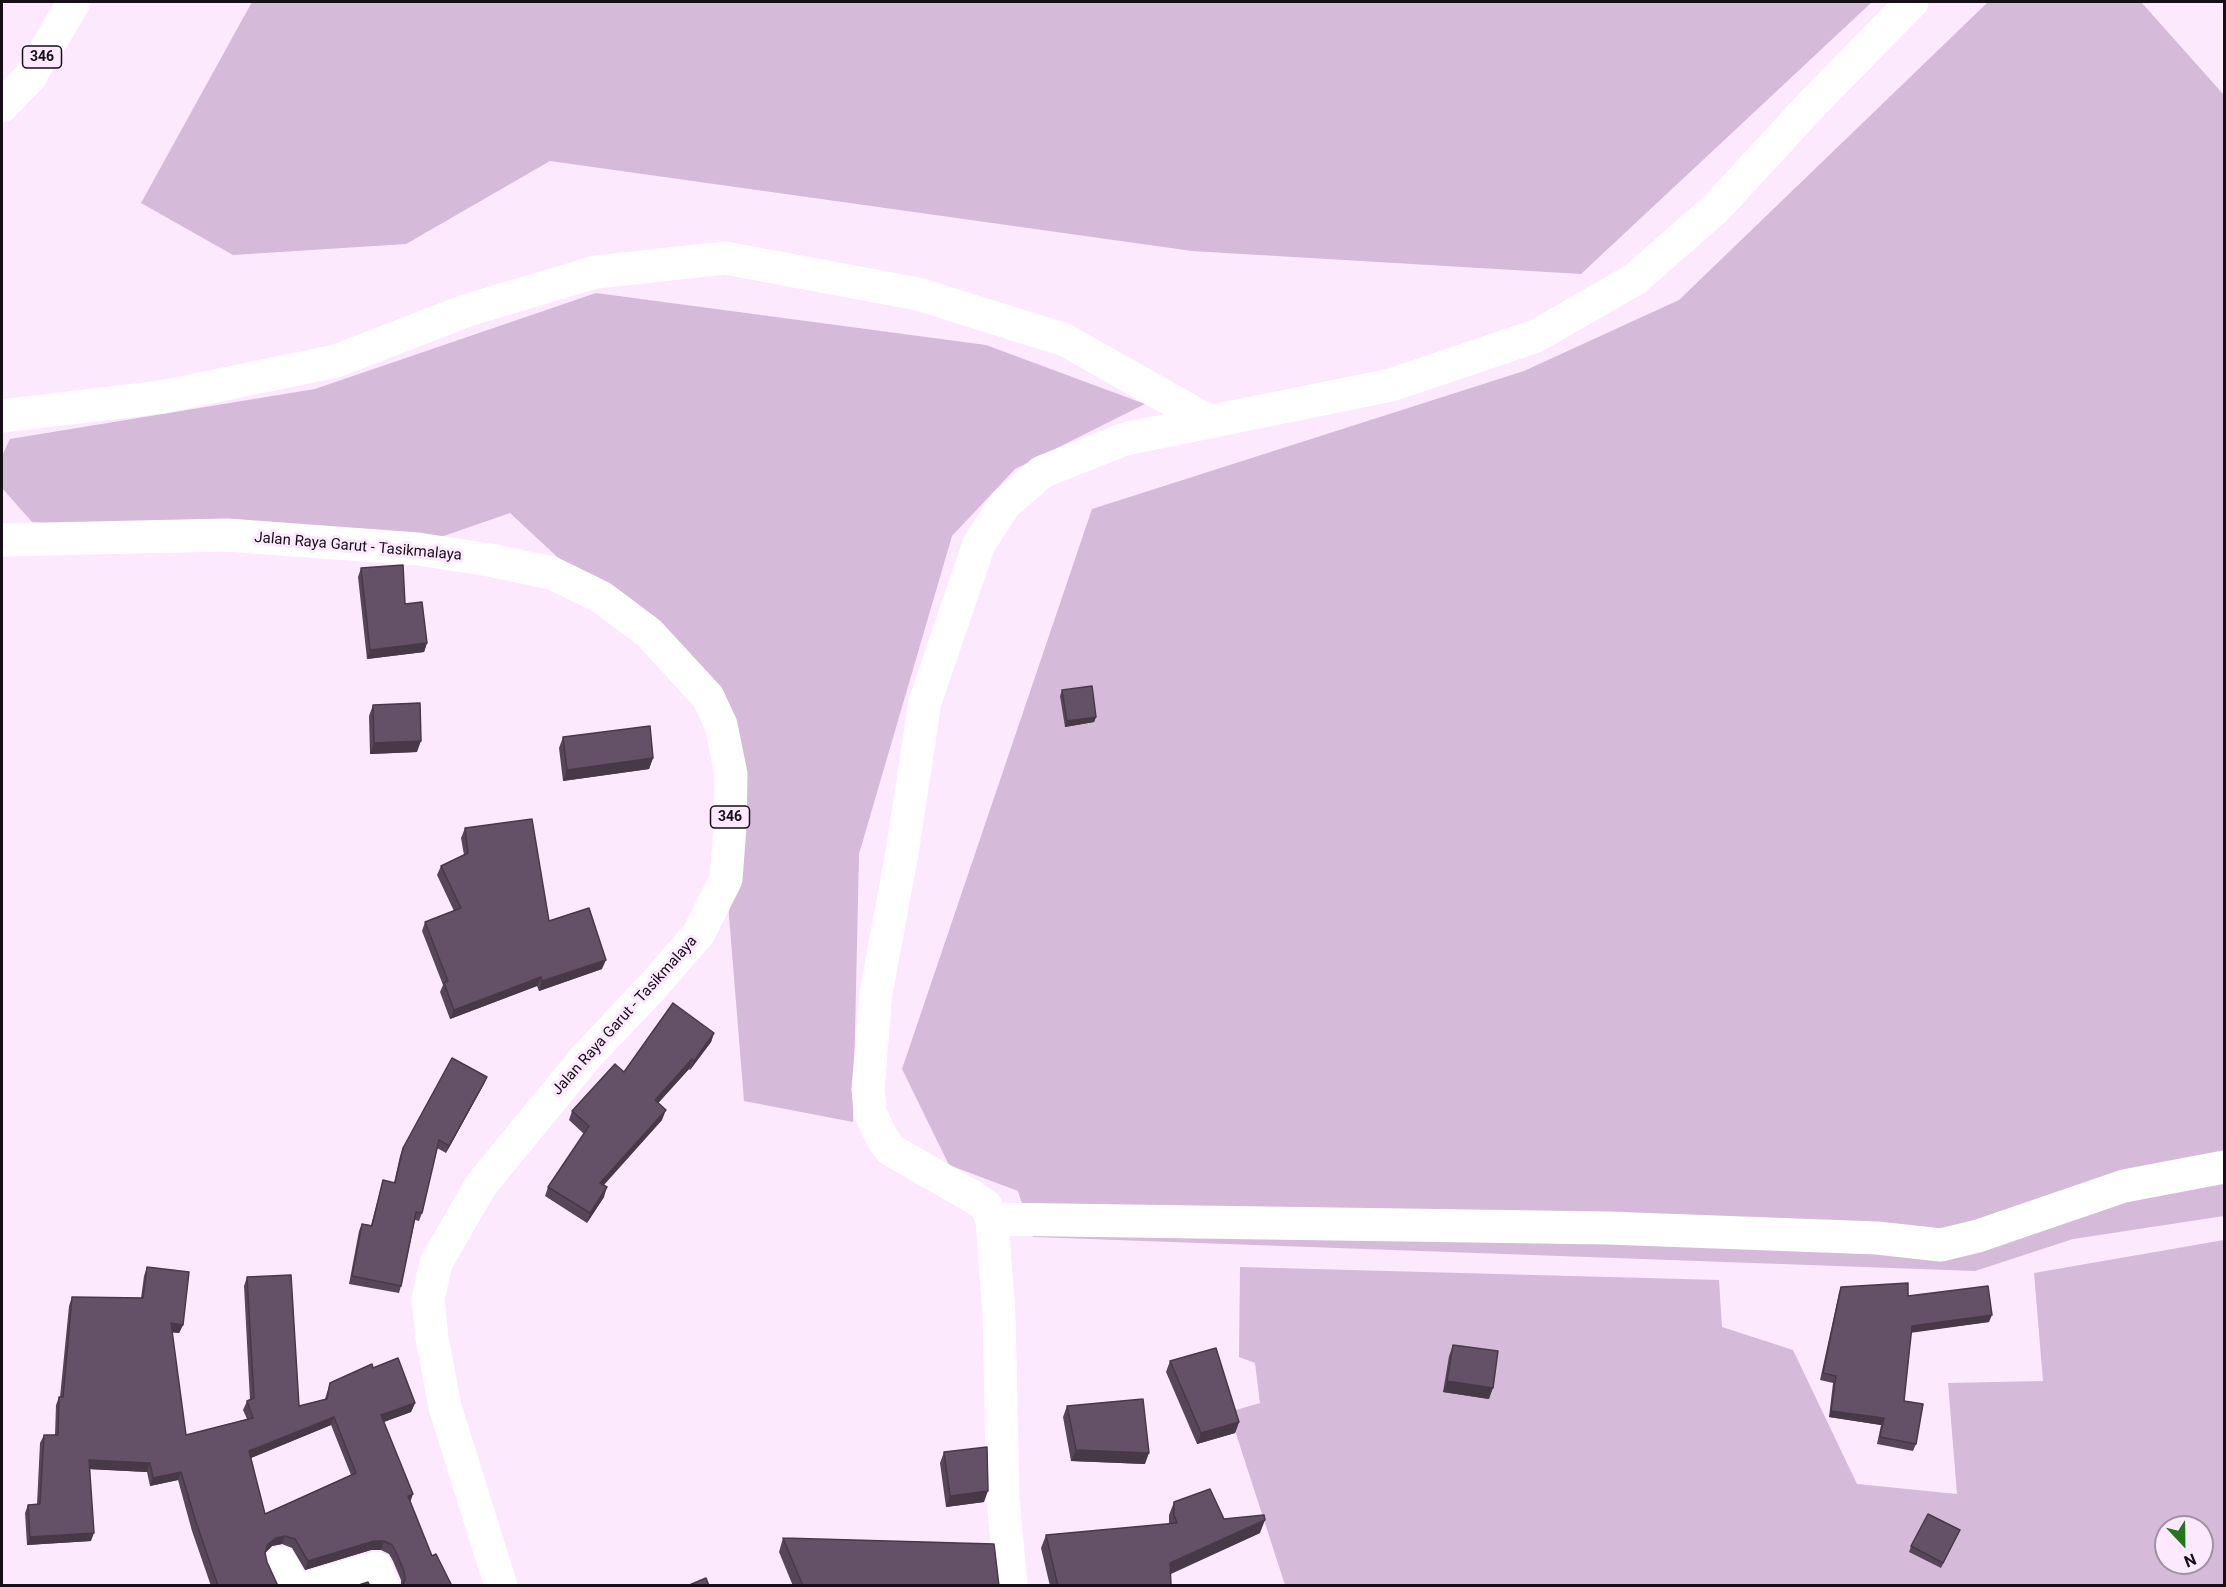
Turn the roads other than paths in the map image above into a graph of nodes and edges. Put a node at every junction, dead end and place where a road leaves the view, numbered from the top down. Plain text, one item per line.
1 (74, 2) edge
2 (1912, 2) edge
3 (2, 106) edge
4 (2, 416) edge
5 (1210, 422) junction
6 (2, 540) edge
7 (2224, 1167) edge
8 (992, 1219) junction
9 (313, 1586) edge
10 (383, 1586) edge
11 (501, 1586) edge
12 (1011, 1586) edge

1 - 3 street, 346
2 - 5 street
4 - 5 street
5 - 8 street
6 - 11 street, Jalan Raya Garut - Tasikmalaya / 346
7 - 8 street
8 - 12 street
9 - 10 street

